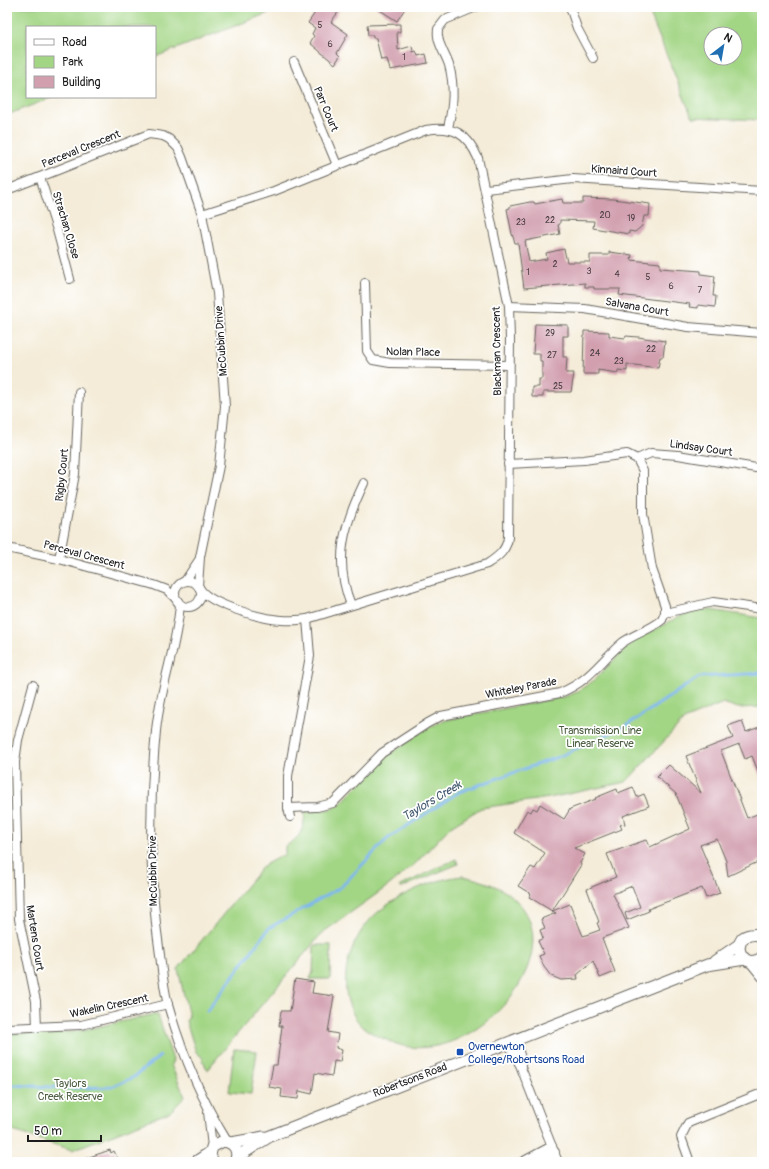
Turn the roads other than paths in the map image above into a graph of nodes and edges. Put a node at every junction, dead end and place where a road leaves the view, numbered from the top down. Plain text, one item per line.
1 (476, 7) edge
2 (570, 7) edge
3 (594, 58) dead end
4 (294, 62) dead end
5 (448, 128) junction
6 (163, 136) joint
7 (337, 165) junction
8 (40, 177) junction
9 (486, 189) junction
10 (7, 190) edge
11 (762, 191) edge
12 (202, 214) junction
13 (70, 279) dead end
14 (365, 283) dead end
15 (508, 306) junction
16 (762, 333) edge
17 (509, 364) junction
18 (79, 392) dead end
19 (637, 459) junction
20 (508, 464) junction
21 (762, 469) edge
22 (364, 483) dead end
23 (7, 548) edge
24 (200, 557) junction
25 (59, 559) junction
26 (183, 582) junction
27 (154, 585) junction
28 (199, 588) junction
29 (179, 602) junction
30 (217, 603) junction
31 (351, 604) junction
32 (193, 605) junction
33 (762, 609) edge
34 (665, 613) junction
35 (306, 619) junction
36 (179, 626) junction
37 (33, 685) dead end
38 (288, 808) junction
39 (290, 817) dead end
40 (762, 936) edge
41 (740, 944) junction
42 (762, 958) edge
43 (747, 960) junction
44 (707, 965) junction
45 (762, 976) edge
46 (168, 1004) junction
47 (7, 1028) edge
48 (37, 1028) junction
49 (512, 1042) junction
50 (762, 1094) edge
51 (208, 1110) junction
52 (270, 1136) junction
53 (229, 1142) junction
54 (211, 1149) junction
55 (553, 1149) junction
56 (235, 1160) edge
57 (193, 1162) edge
58 (213, 1162) edge
59 (522, 1162) edge
60 (558, 1162) edge
61 (690, 1162) edge

1 - 5 street
2 - 3 street
4 - 7 street, Parr Court
5 - 7 street
5 - 9 street, Blackman Crescent
6 - 8 street, Perceval Crescent
6 - 12 street, McCubbin Drive
7 - 12 street
8 - 10 street, Perceval Crescent
8 - 13 street, Strachan Close
9 - 11 street, Kinnaird Court
9 - 15 street, Blackman Crescent
12 - 24 street, McCubbin Drive
14 - 17 street, Nolan Place
15 - 16 street, Salvana Court
15 - 17 street, Blackman Crescent
17 - 20 street, Blackman Crescent
18 - 25 street, Rigby Court
19 - 20 street
19 - 21 street, Lindsay Court
19 - 34 street
20 - 31 street, Blackman Crescent
22 - 31 street
23 - 25 street, Perceval Crescent
24 - 26 street, McCubbin Drive
24 - 28 street, McCubbin Drive
25 - 27 street, Perceval Crescent
26 - 27 street, Perceval Crescent
26 - 28 street
26 - 29 street
27 - 29 street, Perceval Crescent
28 - 30 street, Blackman Crescent
28 - 32 street
29 - 32 street
29 - 36 street, McCubbin Drive
30 - 32 street, Blackman Crescent
30 - 35 street, Blackman Crescent
31 - 35 street, Blackman Crescent
32 - 36 street, McCubbin Drive
33 - 34 street
34 - 38 street, Whiteley Parade
35 - 38 street
36 - 46 street, McCubbin Drive
37 - 48 street, Martens Court
38 - 39 street
40 - 41 street, Robertsons Road
41 - 43 street
41 - 44 street, Robertsons Road
42 - 43 street, Robertsons Road
43 - 44 street, Robertsons Road
43 - 45 street
44 - 49 street, Robertsons Road
46 - 48 street, Wakelin Crescent
46 - 51 street, McCubbin Drive
47 - 48 street, Wakelin Crescent
49 - 52 street, Robertsons Road
49 - 55 street
50 - 61 street
51 - 53 street, McCubbin Drive
51 - 54 street, McCubbin Drive
52 - 53 street, Robertsons Road
52 - 56 street, Robertsons Road
53 - 54 street, Robertsons Road
53 - 56 street
54 - 57 street
54 - 58 street
55 - 59 street
55 - 60 street

